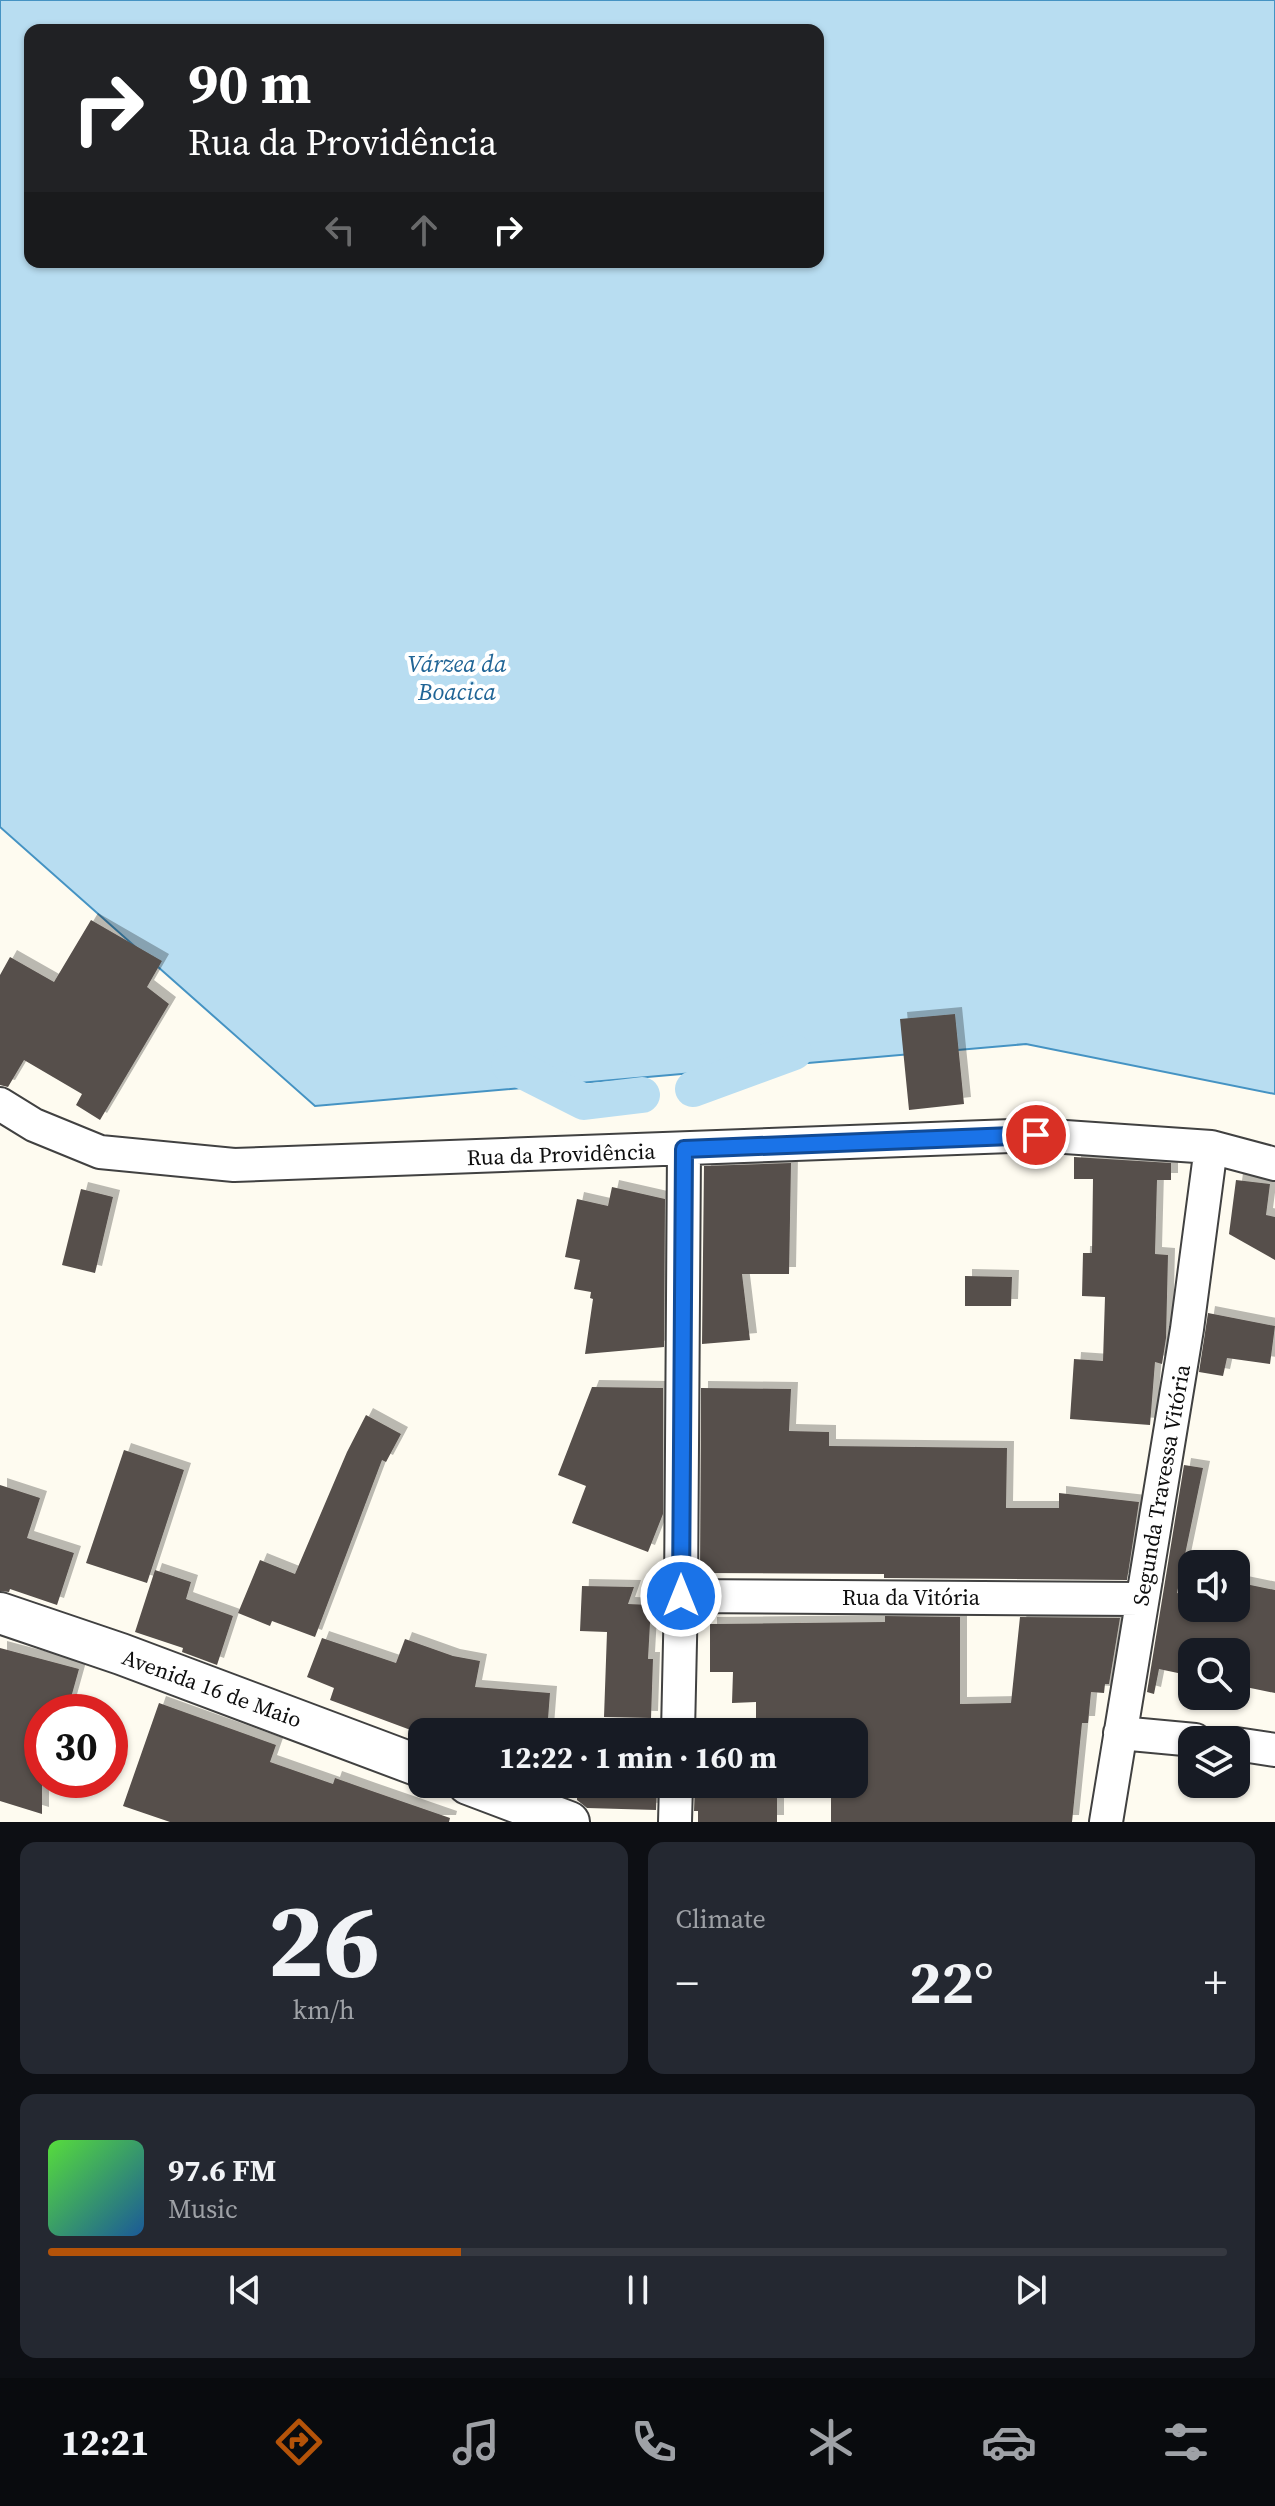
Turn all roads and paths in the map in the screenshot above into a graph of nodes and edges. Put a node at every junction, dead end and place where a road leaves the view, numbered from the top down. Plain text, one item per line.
1 (0, 1104) edge
2 (1211, 1147) junction
3 (684, 1149) junction
4 (1275, 1164) edge
5 (681, 1596) junction
6 (1141, 1599) junction
7 (0, 1613) edge
8 (678, 1718) edge
9 (1120, 1733) junction
10 (1178, 1738) edge
11 (1250, 1746) edge
12 (1275, 1750) edge
13 (408, 1762) edge
14 (505, 1798) edge
15 (676, 1798) edge
16 (569, 1822) edge
17 (675, 1822) edge
18 (1106, 1822) edge

1 - 3 street, Rua da Providência
2 - 3 street, Rua da Providência
2 - 4 street, Rua da Providência
2 - 6 street, Segunda Travessa Vitória
3 - 5 street
5 - 6 street, Rua da Vitória
5 - 8 street
6 - 9 street, Segunda Travessa Vitória
7 - 13 street, Avenida 16 de Maio
9 - 10 street
9 - 18 street, Segunda Travessa Vitória
11 - 12 street
14 - 16 street
15 - 17 street

